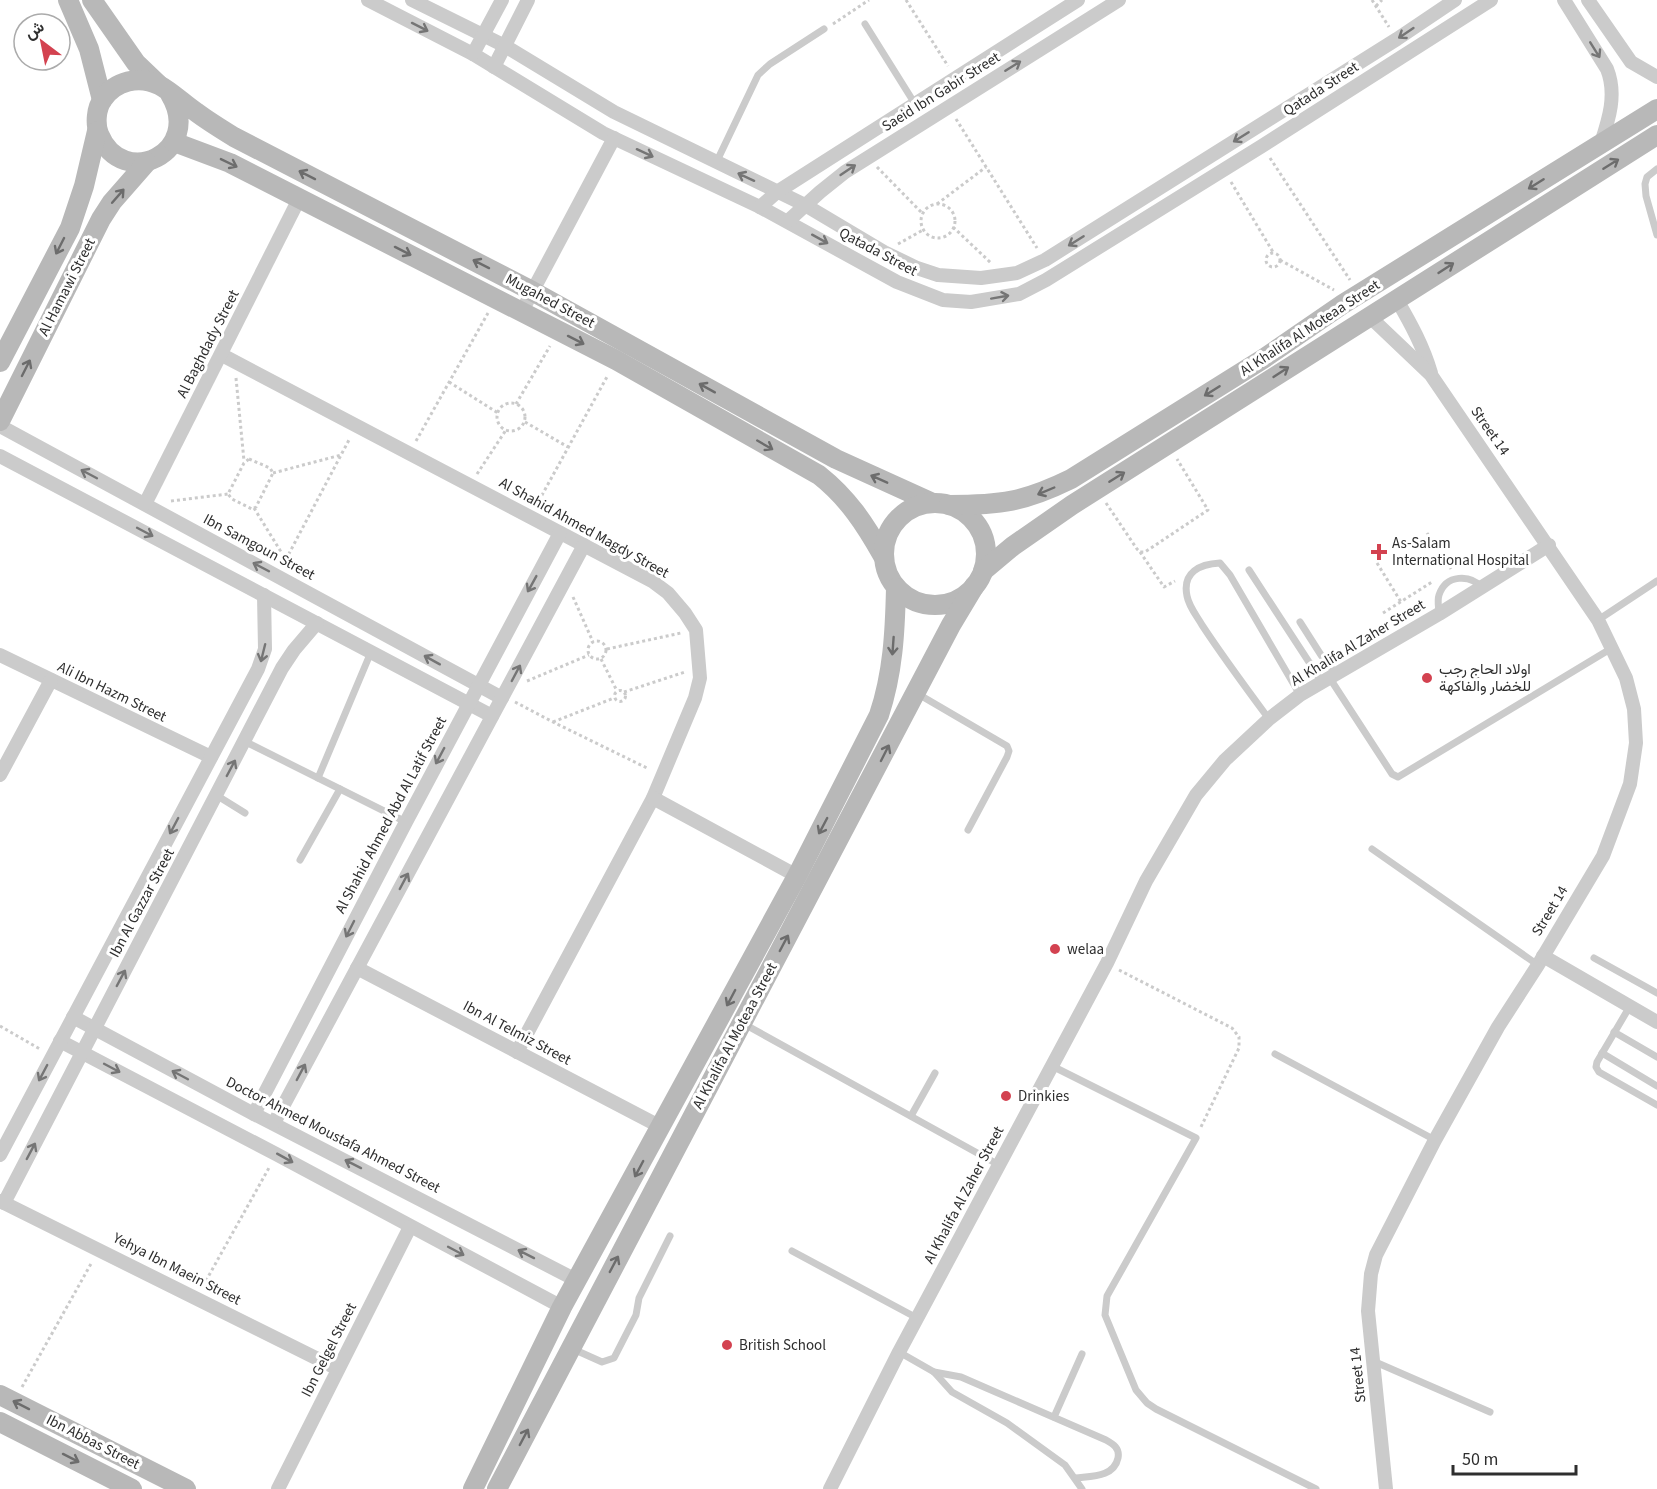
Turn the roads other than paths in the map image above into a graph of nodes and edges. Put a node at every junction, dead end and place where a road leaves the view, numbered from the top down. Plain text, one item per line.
1 (68, 0) edge
2 (92, 0) edge
3 (368, 0) edge
4 (412, 0) edge
5 (502, 0) edge
6 (528, 0) edge
7 (1078, 0) edge
8 (1119, 0) edge
9 (1455, 0) edge
10 (1491, 0) edge
11 (1564, 0) edge
12 (1588, 0) edge
13 (1060, 6) edge
14 (865, 24) dead end
15 (824, 29) road end
16 (483, 36) junction
17 (505, 46) junction
18 (473, 54) junction
19 (494, 66) junction
20 (1657, 77) edge
21 (165, 90) junction
22 (102, 99) junction
23 (915, 104) junction
24 (1657, 109) edge
25 (614, 112) junction
26 (635, 123) junction
27 (97, 131) junction
28 (1657, 135) edge
29 (614, 138) junction
30 (174, 142) junction
31 (1601, 143) junction
32 (147, 162) junction
33 (716, 163) junction
34 (1562, 168) junction
35 (1657, 169) edge
36 (1574, 187) junction
37 (777, 192) junction
38 (299, 199) junction
39 (805, 205) junction
40 (760, 207) junction
41 (788, 221) junction
42 (1657, 235) edge
43 (1384, 280) junction
44 (532, 291) junction
45 (1354, 297) junction
46 (1397, 300) junction
47 (522, 311) junction
48 (1369, 316) junction
49 (228, 358) junction
50 (0, 362) edge
51 (1431, 375) junction
52 (0, 420) edge
53 (0, 426) edge
54 (0, 456) edge
55 (146, 504) junction
56 (941, 504) junction
57 (560, 533) junction
58 (584, 545) junction
59 (1549, 545) junction
60 (883, 556) junction
61 (1249, 570) dead end
62 (979, 578) junction
63 (1657, 581) edge
64 (896, 588) junction
65 (1483, 588) junction
66 (264, 595) junction
67 (1439, 614) junction
68 (1598, 620) junction
69 (1300, 622) dead end
70 (317, 623) junction
71 (1612, 648) junction
72 (371, 651) junction
73 (0, 655) edge
74 (1329, 678) junction
75 (51, 680) junction
76 (478, 685) junction
77 (916, 692) junction
78 (504, 694) junction
79 (1300, 695) junction
80 (468, 703) junction
81 (492, 716) junction
82 (1269, 719) junction
83 (244, 741) junction
84 (211, 757) junction
85 (0, 775) edge
86 (318, 778) junction
87 (846, 782) junction
88 (340, 789) junction
89 (865, 792) junction
90 (216, 795) junction
91 (653, 798) junction
92 (245, 813) dead end
93 (406, 822) junction
94 (968, 830) dead end
95 (1372, 849) dead end
96 (300, 860) dead end
97 (797, 876) junction
98 (1594, 958) dead end
99 (1540, 961) junction
100 (357, 968) junction
101 (1657, 993) edge
102 (1630, 1006) junction
103 (73, 1017) junction
104 (1657, 1022) edge
105 (741, 1023) junction
106 (94, 1029) junction
107 (1614, 1032) junction
108 (60, 1041) junction
109 (82, 1052) junction
110 (517, 1052) junction
111 (1602, 1053) junction
112 (1275, 1054) dead end
113 (1657, 1058) edge
114 (1052, 1066) junction
115 (935, 1073) dead end
116 (1657, 1086) edge
117 (1657, 1106) edge
118 (254, 1114) junction
119 (911, 1116) junction
120 (274, 1123) junction
121 (661, 1128) junction
122 (1435, 1140) junction
123 (0, 1155) edge
124 (999, 1165) junction
125 (2, 1202) edge
126 (410, 1227) junction
127 (670, 1236) dead end
128 (792, 1251) dead end
129 (578, 1281) junction
130 (562, 1307) junction
131 (917, 1319) junction
132 (570, 1348) junction
133 (899, 1352) junction
134 (1082, 1354) dead end
135 (1373, 1361) junction
136 (338, 1369) junction
137 (934, 1372) junction
138 (7, 1398) edge
139 (1490, 1412) dead end
140 (1054, 1417) junction
141 (0, 1422) edge
142 (1076, 1478) junction
143 (132, 1489) edge
144 (186, 1489) edge
145 (279, 1489) edge
146 (473, 1489) edge
147 (497, 1489) edge
148 (830, 1489) edge
149 (1082, 1489) edge
150 (1316, 1489) edge
151 (1386, 1489) edge

1 - 22 street
2 - 21 street, Mugahed Street
3 -> 18 street, Qatada Street
4 - 16 street, Qatada Street
5 - 16 street
6 - 17 street
7 - 13 street, Saeid Ibn Gabir Street
39 -> 8 street, Saeid Ibn Gabir Street
9 -> 39 street, Qatada Street
41 -> 10 street, Qatada Street
11 -> 31 street
12 - 20 street
13 - 23 street, Saeid Ibn Gabir Street
14 - 23 lane
15 - 33 lane
16 - 17 street, Qatada Street
16 - 18 street
17 - 19 street
17 - 25 street, Qatada Street
18 - 19 street, Qatada Street
19 - 29 street, Qatada Street
21 - 22 street
21 - 30 street
44 -> 21 street, Mugahed Street
22 - 27 street
23 - 37 street, Saeid Ibn Gabir Street
24 - 31 street, Al Khalifa Al Moteaa Street
25 - 26 street, Qatada Street
25 - 29 street
26 - 29 street
26 - 33 street, Qatada Street
27 - 32 street
27 -> 50 street, Al Hamawi Street
36 -> 28 street, Al Khalifa Al Moteaa Street
29 -> 40 street, Qatada Street
29 - 44 street
30 - 32 street
30 -> 38 street, Mugahed Street
31 - 34 street, Al Khalifa Al Moteaa Street
52 -> 32 street, Al Hamawi Street
37 -> 33 street, Qatada Street
34 - 36 street
34 -> 43 street, Al Khalifa Al Moteaa Street
35 - 42 lane
46 -> 36 street, Al Khalifa Al Moteaa Street
37 - 39 street, Qatada Street
37 - 40 street, Saeid Ibn Gabir Street
38 -> 47 street, Mugahed Street
38 - 49 street, Al Baghdady Street
39 - 41 street, Saeid Ibn Gabir Street
40 - 41 street, Qatada Street
43 - 45 street, Al Khalifa Al Moteaa Street
43 - 46 street
44 - 47 street
56 -> 44 street, Mugahed Street
45 - 48 street
45 -> 56 street, Al Khalifa Al Moteaa Street
46 - 48 street, Al Khalifa Al Moteaa Street
46 - 51 street, Street 14
47 -> 60 street, Mugahed Street
48 - 51 street, Street 14
62 -> 48 street, Al Khalifa Al Moteaa Street
49 - 55 street, Al Baghdady Street
49 - 57 street, Al Shahid Ahmed Magdy Street
51 - 59 street, Street 14
55 -> 53 street, Ibn Samgoun Street
54 -> 66 street
76 -> 55 street, Ibn Samgoun Street
56 - 60 street
56 - 62 street
57 - 58 street, Al Shahid Ahmed Magdy Street
57 -> 76 street, Al Shahid Ahmed Abd Al Latif Street
78 -> 58 street
58 - 91 street, Al Shahid Ahmed Magdy Street
59 - 65 street, Al Khalifa Al Zaher Street
59 - 68 street, Street 14
60 - 64 street
61 - 74 lane
62 - 64 street
62 - 77 street, Al Khalifa Al Moteaa Street
63 - 68 lane
64 -> 87 street, Al Khalifa Al Moteaa Street
65 - 67 street, Al Khalifa Al Zaher Street
65 - 67 lane
66 - 70 street
66 -> 84 street, Ibn Al Gazzar Street
67 - 74 street, Al Khalifa Al Zaher Street
68 - 71 street, Street 14
69 - 74 lane
70 - 72 street
70 - 83 street, Ibn Al Gazzar Street
71 - 74 lane
71 - 99 street, Street 14
72 - 80 street
72 - 86 lane
73 - 75 street, Ali Ibn Hazm Street
74 - 79 street, Al Khalifa Al Zaher Street
75 - 84 street, Ali Ibn Hazm Street
75 - 85 street
76 - 78 street, Ibn Samgoun Street
76 - 80 street, Al Shahid Ahmed Abd Al Latif Street
89 -> 77 street, Al Khalifa Al Moteaa Street
77 - 94 lane
78 - 81 street
79 - 82 street, Al Khalifa Al Zaher Street
79 - 82 lane
80 - 81 street
80 -> 93 street, Al Shahid Ahmed Abd Al Latif Street
100 -> 81 street
82 - 114 street, Al Khalifa Al Zaher Street
83 - 86 lane
90 -> 83 street, Ibn Al Gazzar Street
84 -> 103 street, Ibn Al Gazzar Street
86 - 88 lane
87 - 89 street
87 -> 97 street, Al Khalifa Al Moteaa Street
88 - 93 lane
88 - 96 lane
105 -> 89 street, Al Khalifa Al Moteaa Street
90 - 92 lane
106 -> 90 street, Ibn Al Gazzar Street
91 - 97 street
91 - 110 street
93 -> 118 street, Al Shahid Ahmed Abd Al Latif Street
95 - 99 lane
97 -> 121 street, Al Khalifa Al Moteaa Street
98 - 101 lane
99 - 102 street
99 - 122 street, Street 14
100 - 110 street, Ibn Al Telmiz Street
120 -> 100 street
102 - 104 street
102 - 107 lane
103 - 106 street, Doctor Ahmed Moustafa Ahmed Street
103 - 108 street, Ibn Al Gazzar Street
105 - 119 lane
132 -> 105 street, Al Khalifa Al Moteaa Street
106 - 109 street, Ibn Al Gazzar Street
118 -> 106 street, Doctor Ahmed Moustafa Ahmed Street
107 - 111 lane
107 - 113 lane
108 - 109 street
108 -> 123 street, Ibn Al Gazzar Street
125 -> 109 street, Ibn Al Gazzar Street
109 -> 126 street
110 - 121 street, Ibn Al Telmiz Street
111 - 116 lane
111 - 117 lane
112 - 122 lane
114 - 124 street, Al Khalifa Al Zaher Street
114 - 150 lane
115 - 119 lane
118 - 120 street, Doctor Ahmed Moustafa Ahmed Street
119 - 124 lane
129 -> 120 street, Doctor Ahmed Moustafa Ahmed Street
121 -> 129 street, Al Khalifa Al Moteaa Street
122 - 135 street, Street 14
124 - 131 street, Al Khalifa Al Zaher Street
125 - 136 street, Yehya Ibn Maein Street
126 -> 130 street
126 - 136 street, Ibn Gelgel Street
127 - 132 lane
128 - 131 lane
129 - 130 street, Al Khalifa Al Moteaa Street
130 - 146 street, Al Khalifa Al Moteaa Street
131 - 133 street, Al Khalifa Al Zaher Street
147 -> 132 street, Al Khalifa Al Moteaa Street
133 - 137 lane
133 - 148 street, Al Khalifa Al Zaher Street
134 - 140 lane
135 - 139 lane
135 - 151 street, Street 14
136 - 145 street, Ibn Gelgel Street
137 - 140 lane
137 - 142 lane
144 -> 138 street, Ibn Abbas Street
140 - 142 lane
141 -> 143 street, Ibn Abbas Street
142 - 149 lane

